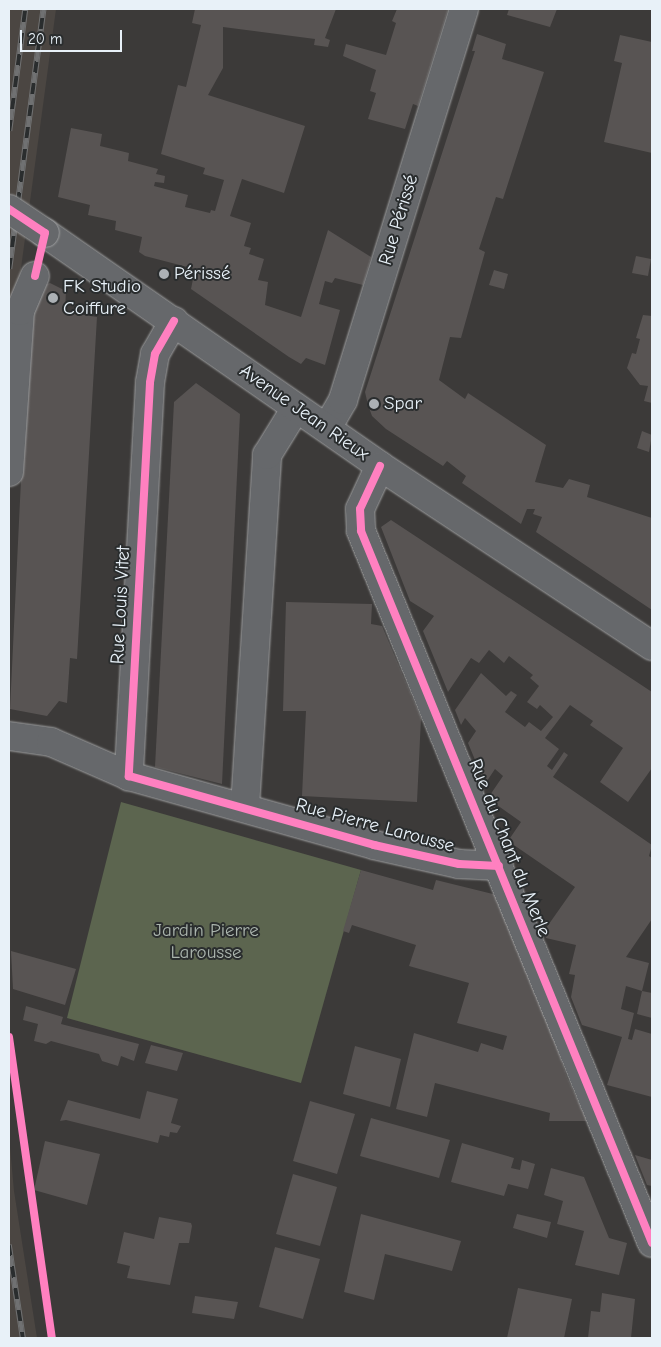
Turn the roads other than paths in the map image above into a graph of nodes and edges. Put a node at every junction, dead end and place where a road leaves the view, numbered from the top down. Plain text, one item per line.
1 (464, 9) edge
2 (9, 209) edge
3 (35, 276) dead end
4 (174, 321) junction
5 (296, 408) junction
6 (327, 428) junction
7 (380, 466) junction
8 (9, 472) edge
9 (652, 646) edge
10 (9, 736) edge
11 (129, 776) junction
12 (245, 807) junction
13 (499, 866) junction
14 (652, 1243) edge

1 - 6 street, Rue Périssé
2 - 4 street, Avenue Jean Rieux, bridge
3 - 8 street
4 - 5 street, Avenue Jean Rieux
4 - 11 street, Rue Louis Vitet
5 - 6 street, Avenue Jean Rieux
5 - 12 street
6 - 7 street, Avenue Jean Rieux
7 - 9 street, Avenue Jean Rieux
7 - 13 street, Rue du Chant du Merle
10 - 11 street
11 - 12 street
12 - 13 street, Rue Pierre Larousse
13 - 14 street, Rue du Chant du Merle

